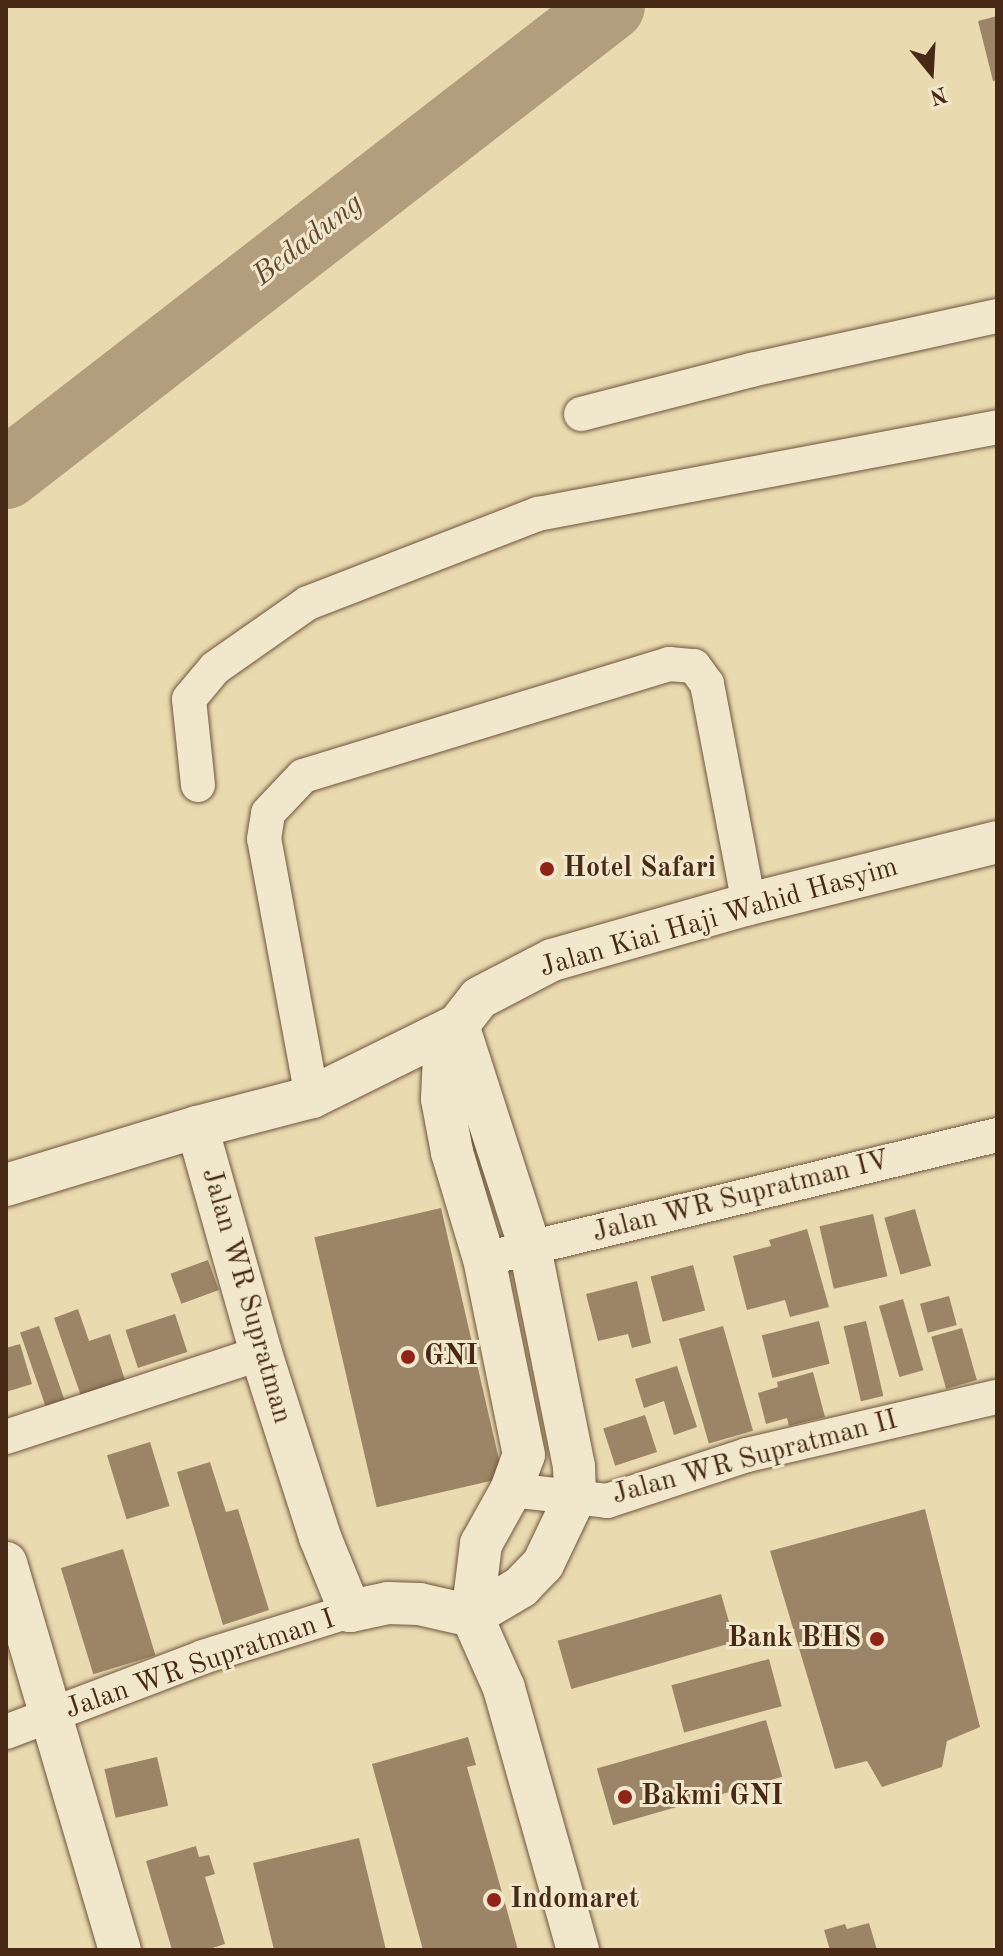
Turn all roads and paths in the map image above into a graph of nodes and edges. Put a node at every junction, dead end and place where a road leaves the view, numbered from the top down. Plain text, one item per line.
1 (997, 316) edge
2 (581, 414) dead end
3 (997, 427) edge
4 (198, 785) dead end
5 (997, 842) edge
6 (749, 904) junction
7 (458, 1025) junction
8 (312, 1097) junction
9 (197, 1127) junction
10 (997, 1135) edge
11 (6, 1185) edge
12 (530, 1248) junction
13 (484, 1259) junction
14 (261, 1353) junction
15 (997, 1397) edge
16 (6, 1437) edge
17 (511, 1490) junction
18 (575, 1497) junction
19 (6, 1563) edge
20 (350, 1611) junction
21 (472, 1616) junction
22 (50, 1718) junction
23 (6, 1732) edge
24 (120, 1950) edge
25 (578, 1950) edge

1 - 2 street
3 - 4 street
5 - 6 street, Jalan Kiai Haji Wahid Hasyim
6 - 7 street, Jalan Kiai Haji Wahid Hasyim
6 - 8 street
7 - 8 street
7 - 12 street
7 - 13 street
8 - 9 street
9 - 11 street
9 - 14 street, Jalan WR Supratman
10 - 12 street, Jalan WR Supratman IV
12 - 13 street, Jalan WR Supratman IV
12 - 18 street
13 - 17 street
14 - 16 street
14 - 20 street, Jalan WR Supratman
15 - 18 street, Jalan WR Supratman II
17 - 18 street, Jalan WR Supratman II
17 - 21 street
18 - 21 street
19 - 22 street
20 - 21 street
20 - 22 street, Jalan WR Supratman I
21 - 25 street
22 - 23 street, Jalan WR Supratman I
22 - 24 street

